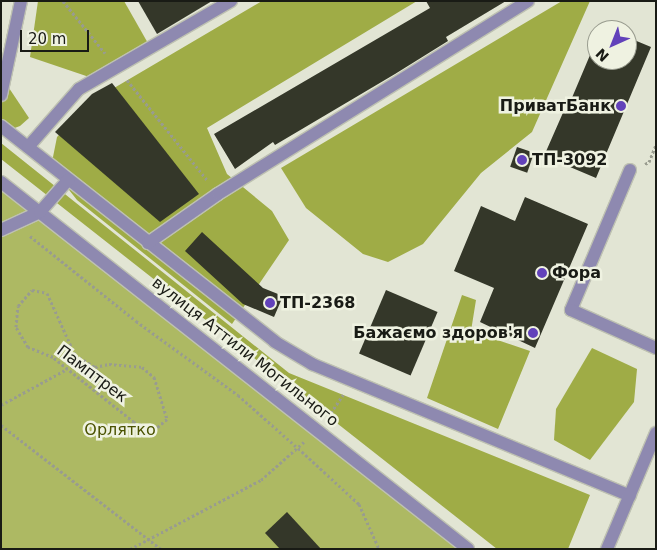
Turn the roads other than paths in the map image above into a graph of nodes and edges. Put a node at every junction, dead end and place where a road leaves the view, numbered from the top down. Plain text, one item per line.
1 (21, 1) edge
2 (231, 1) edge
3 (528, 1) edge
4 (1, 95) edge
5 (1, 126) edge
6 (28, 147) junction
7 (630, 170) dead end
8 (68, 180) junction
9 (1, 182) edge
10 (40, 212) junction
11 (1, 230) edge
12 (148, 243) junction
13 (656, 348) edge
14 (656, 433) edge
15 (630, 496) junction
16 (468, 549) edge
17 (607, 549) edge

1 - 4 street
2 - 6 street
3 - 12 street
5 - 6 street
6 - 8 street
7 - 13 street
8 - 10 street
8 - 12 street
9 - 10 street, вулиця Аттили Могильного
10 - 11 street
10 - 16 street, вулиця Аттили Могильного
12 - 15 street
14 - 15 street
15 - 17 street

